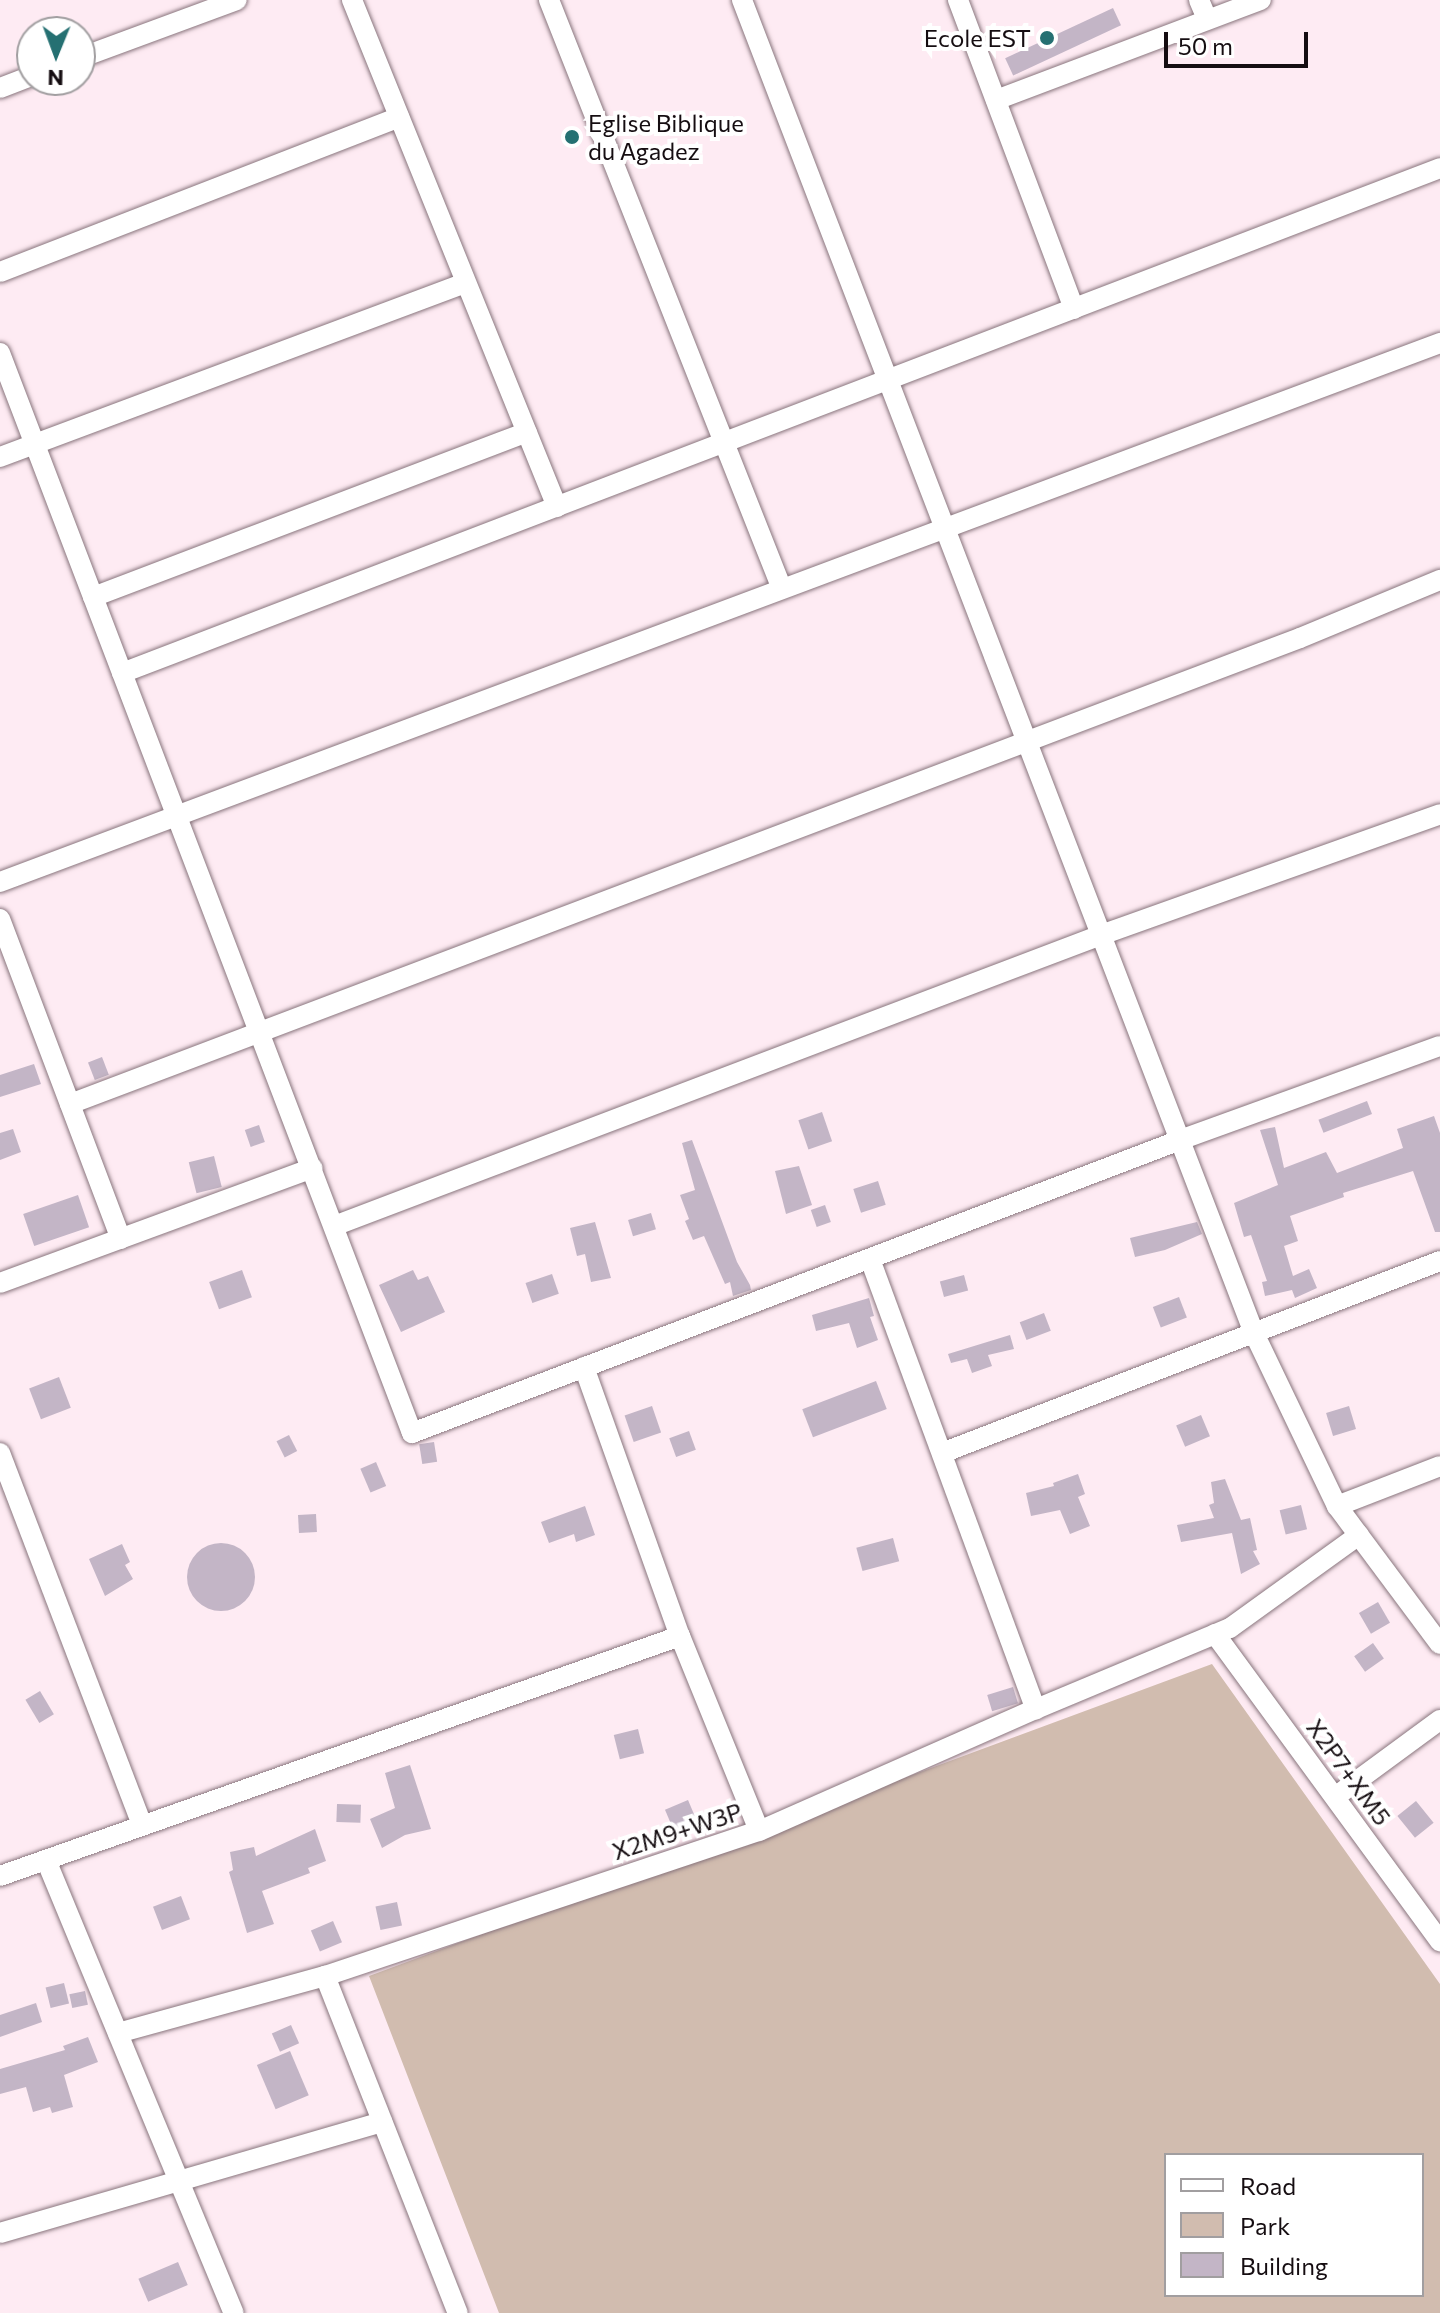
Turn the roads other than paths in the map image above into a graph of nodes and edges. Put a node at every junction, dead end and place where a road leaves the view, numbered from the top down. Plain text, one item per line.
1 (237, 0) edge
2 (352, 0) edge
3 (549, 0) edge
4 (742, 0) edge
5 (958, 0) edge
6 (1261, 0) edge
7 (1203, 10) edge
8 (96, 52) edge
9 (996, 100) junction
10 (399, 117) junction
11 (1440, 168) edge
12 (0, 272) edge
13 (466, 283) junction
14 (1074, 309) junction
15 (1440, 343) edge
16 (0, 353) edge
17 (888, 380) junction
18 (527, 432) junction
19 (724, 442) junction
20 (35, 444) junction
21 (0, 457) edge
22 (557, 507) junction
23 (945, 528) junction
24 (1440, 580) edge
25 (782, 589) junction
26 (93, 597) junction
27 (122, 673) junction
28 (1027, 742) junction
29 (1440, 814) edge
30 (177, 816) junction
31 (0, 882) edge
32 (0, 919) edge
33 (1101, 935) junction
34 (260, 1034) junction
35 (1440, 1046) edge
36 (70, 1104) junction
37 (1180, 1140) junction
38 (312, 1168) junction
39 (334, 1226) junction
40 (121, 1239) junction
41 (870, 1259) junction
42 (1440, 1261) edge
43 (0, 1283) edge
44 (1254, 1333) junction
45 (584, 1367) junction
46 (0, 1453) edge
47 (942, 1453) junction
48 (1440, 1466) edge
49 (1337, 1506) junction
50 (1359, 1535) junction
51 (1215, 1634) junction
52 (680, 1636) junction
53 (1440, 1644) edge
54 (1036, 1709) junction
55 (1440, 1720) edge
56 (1335, 1797) junction
57 (142, 1825) junction
58 (759, 1831) junction
59 (46, 1860) junction
60 (0, 1876) edge
61 (1440, 1941) edge
62 (325, 1976) junction
63 (118, 2033) junction
64 (382, 2122) junction
65 (179, 2181) junction
66 (0, 2233) edge
67 (234, 2313) edge
68 (458, 2313) edge

1 - 8 street
2 - 10 street
3 - 19 street
4 - 17 street
5 - 9 street
6 - 7 street
7 - 9 street
9 - 14 street
10 - 12 street
10 - 13 street
11 - 14 street
13 - 18 street
13 - 20 street
14 - 17 street
15 - 23 street
16 - 20 street
17 - 19 street
17 - 23 street
18 - 22 street
18 - 26 street
19 - 22 street
19 - 25 street
20 - 21 street
20 - 26 street
22 - 27 street
23 - 25 street
23 - 28 street
24 - 28 street
25 - 30 street
26 - 27 street
27 - 30 street
28 - 33 street
28 - 34 street
29 - 33 street
30 - 31 street
30 - 34 street
32 - 36 street
33 - 37 street
33 - 39 street
34 - 36 street
34 - 38 street
35 - 37 street
36 - 40 street
37 - 41 street
37 - 44 street
38 - 39 street
38 - 40 street
39 - 45 street
40 - 43 street
41 - 45 street
41 - 47 street
42 - 44 street
44 - 47 street
44 - 49 street
45 - 52 street
46 - 57 street
47 - 54 street
48 - 49 street
49 - 50 street
50 - 51 street, X2M9+W3P
50 - 53 street
51 - 54 street, X2M9+W3P
51 - 56 street, X2P7+XM5
52 - 57 street
52 - 58 street
54 - 58 street, X2M9+W3P
55 - 56 street
56 - 61 street, X2P7+XM5
57 - 59 street
58 - 62 street, X2M9+W3P
59 - 60 street
59 - 63 street
62 - 63 street, X2M9+W3P
62 - 64 street
63 - 65 street
64 - 65 street
64 - 68 street
65 - 66 street
65 - 67 street

